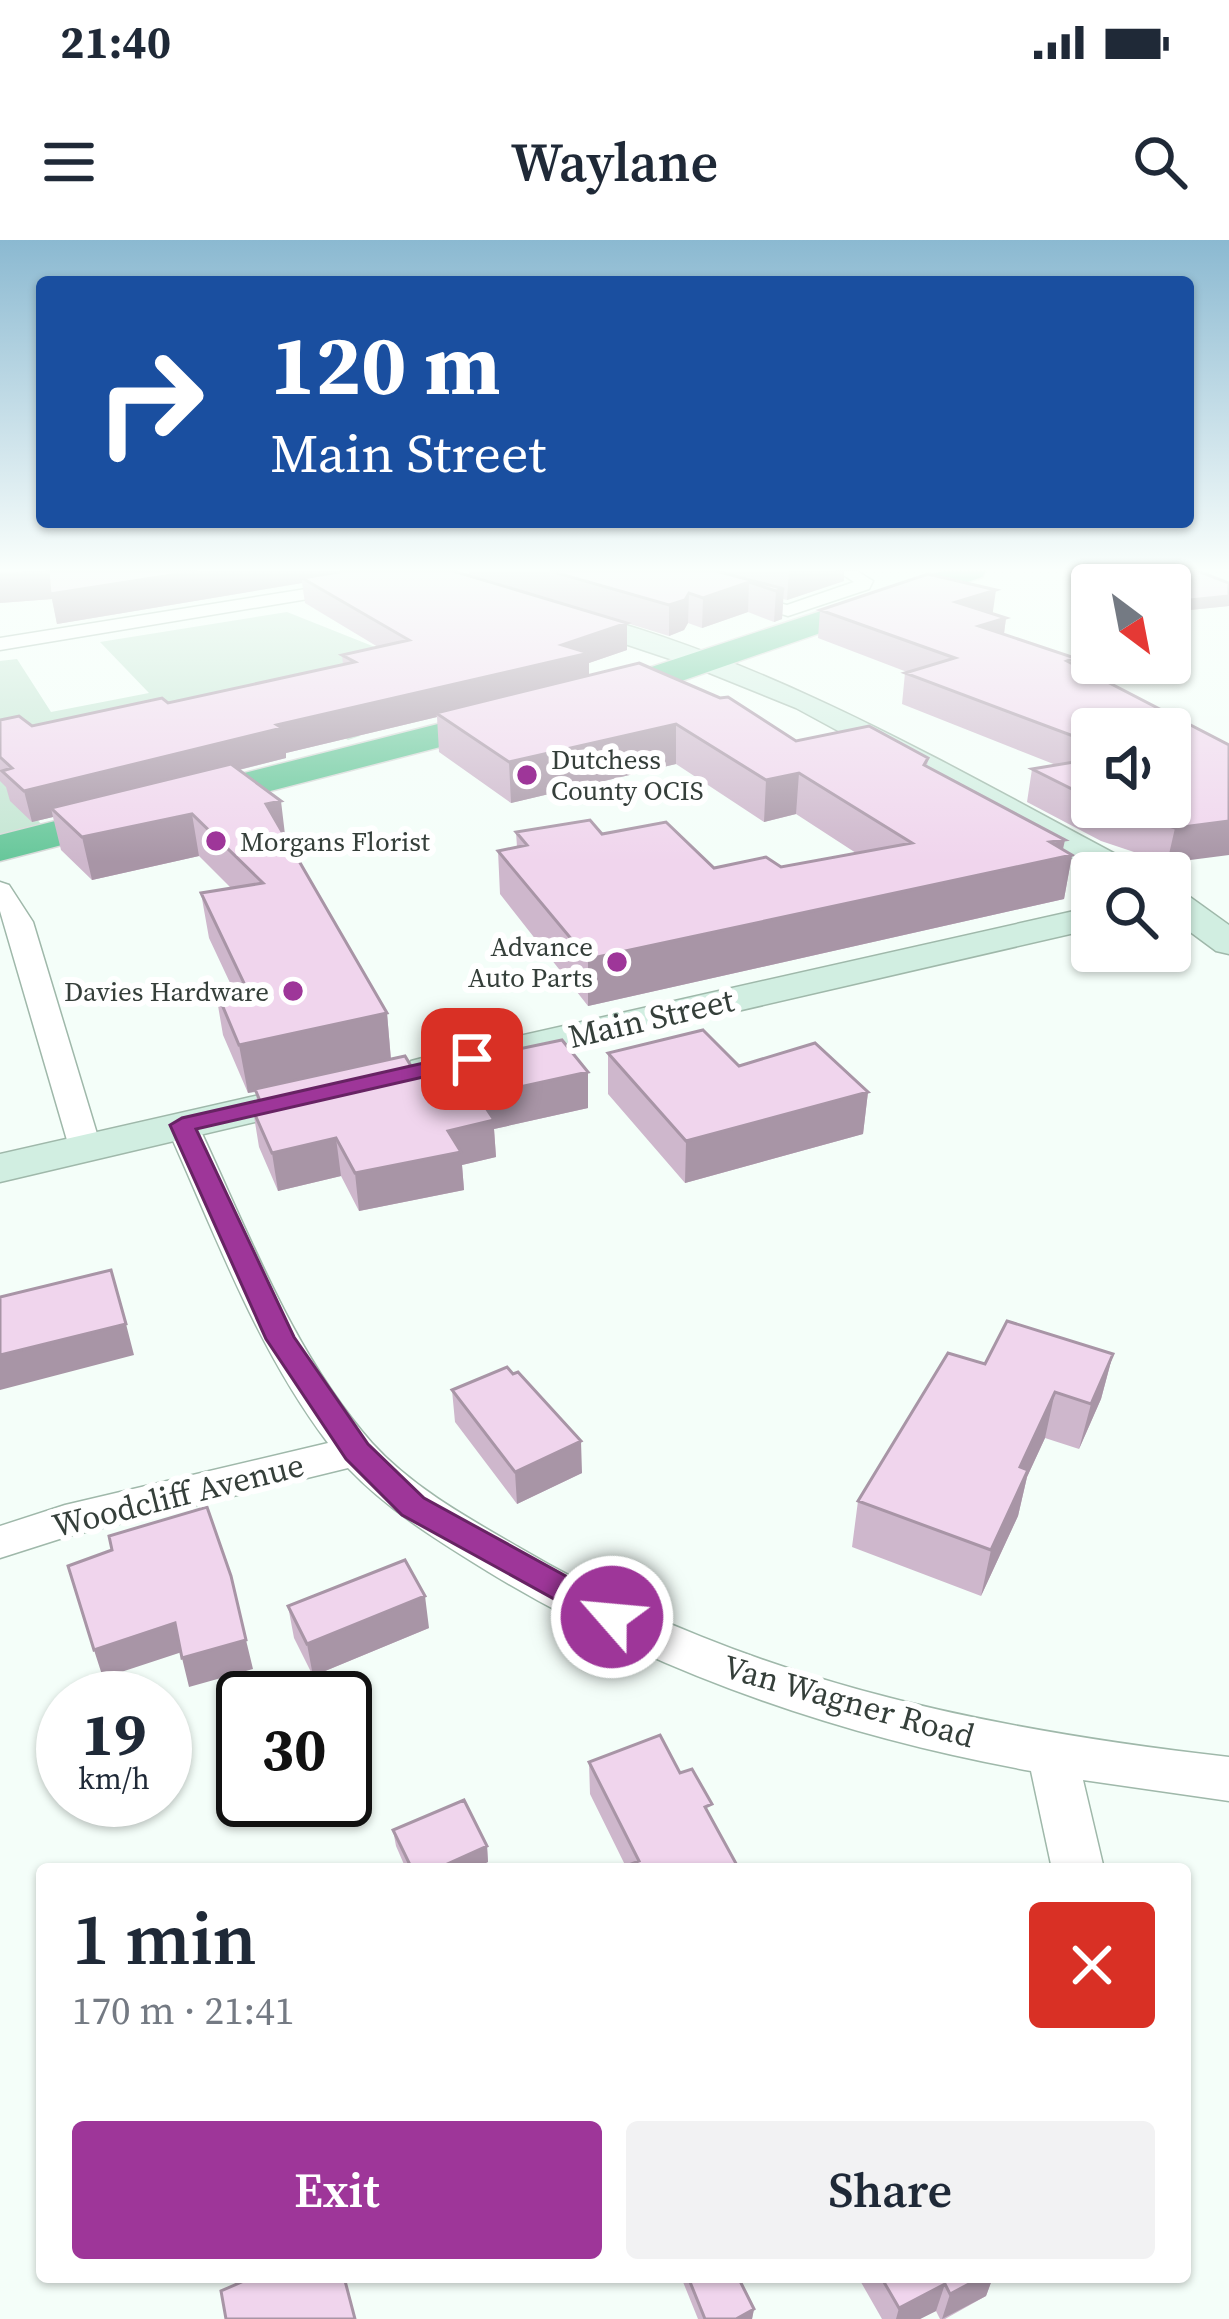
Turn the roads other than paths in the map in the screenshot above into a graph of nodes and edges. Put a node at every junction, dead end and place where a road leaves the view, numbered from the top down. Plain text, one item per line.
1 (687, 668) edge
2 (722, 668) edge
3 (0, 848) edge
4 (1087, 852) edge
5 (0, 890) edge
6 (1210, 893) dead end
7 (1191, 897) edge
8 (1191, 916) edge
9 (1071, 923) edge
10 (1229, 943) edge
11 (182, 1125) junction
12 (85, 1148) junction
13 (0, 1168) edge
14 (357, 1451) junction
15 (0, 1542) edge
16 (1052, 1755) junction
17 (1229, 1778) edge
18 (1077, 1863) edge

1 - 3 highway
2 - 4 main road
5 - 12 street
6 - 7 main road
8 - 10 main road
9 - 11 main road, Main Street
11 - 12 main road, Main Street
11 - 14 street, Van Wagner Road
12 - 13 main road, Main Street
14 - 15 street, Woodcliff Avenue
14 - 16 street, Van Wagner Road
16 - 17 street, Van Wagner Road
16 - 18 street

